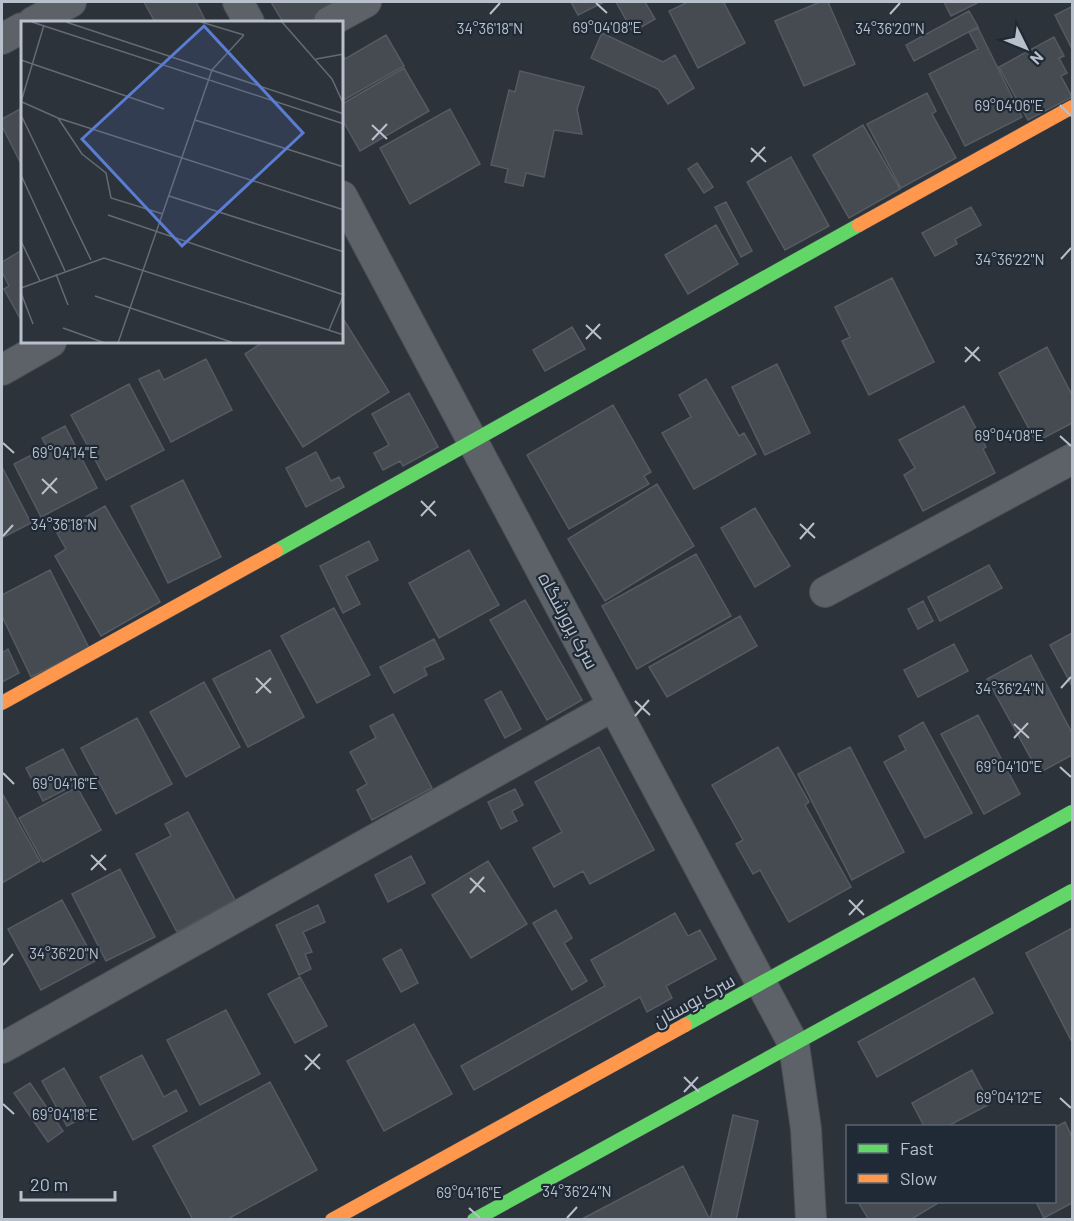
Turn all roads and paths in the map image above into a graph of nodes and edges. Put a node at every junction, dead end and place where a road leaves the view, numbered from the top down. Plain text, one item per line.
1 (71, 2) edge
2 (238, 2) edge
3 (366, 2) edge
4 (35, 21) edge
5 (248, 21) edge
6 (331, 21) edge
7 (21, 29) edge
8 (2, 39) edge
9 (1072, 107) edge
10 (344, 200) edge
11 (48, 344) edge
12 (2, 370) edge
13 (472, 441) junction
14 (1072, 459) edge
15 (825, 592) dead end
16 (2, 703) edge
17 (613, 706) junction
18 (1072, 812) edge
19 (1072, 891) edge
20 (761, 984) junction
21 (794, 1045) junction
22 (2, 1048) edge
23 (332, 1220) edge
24 (474, 1220) edge
25 (811, 1220) edge

1 - 4 street
2 - 5 street
3 - 6 street
7 - 8 street
9 - 13 street
10 - 13 street, سرک پرورشگاه
11 - 12 street
13 - 16 street
13 - 17 street, سرک پرورشگاه
14 - 15 street
17 - 20 street, سرک پرورشگاه
17 - 22 street
18 - 20 street, سرک بوستان
19 - 21 street
20 - 21 street, سرک پرورشگاه
20 - 23 street, سرک بوستان
21 - 24 street
21 - 25 street

